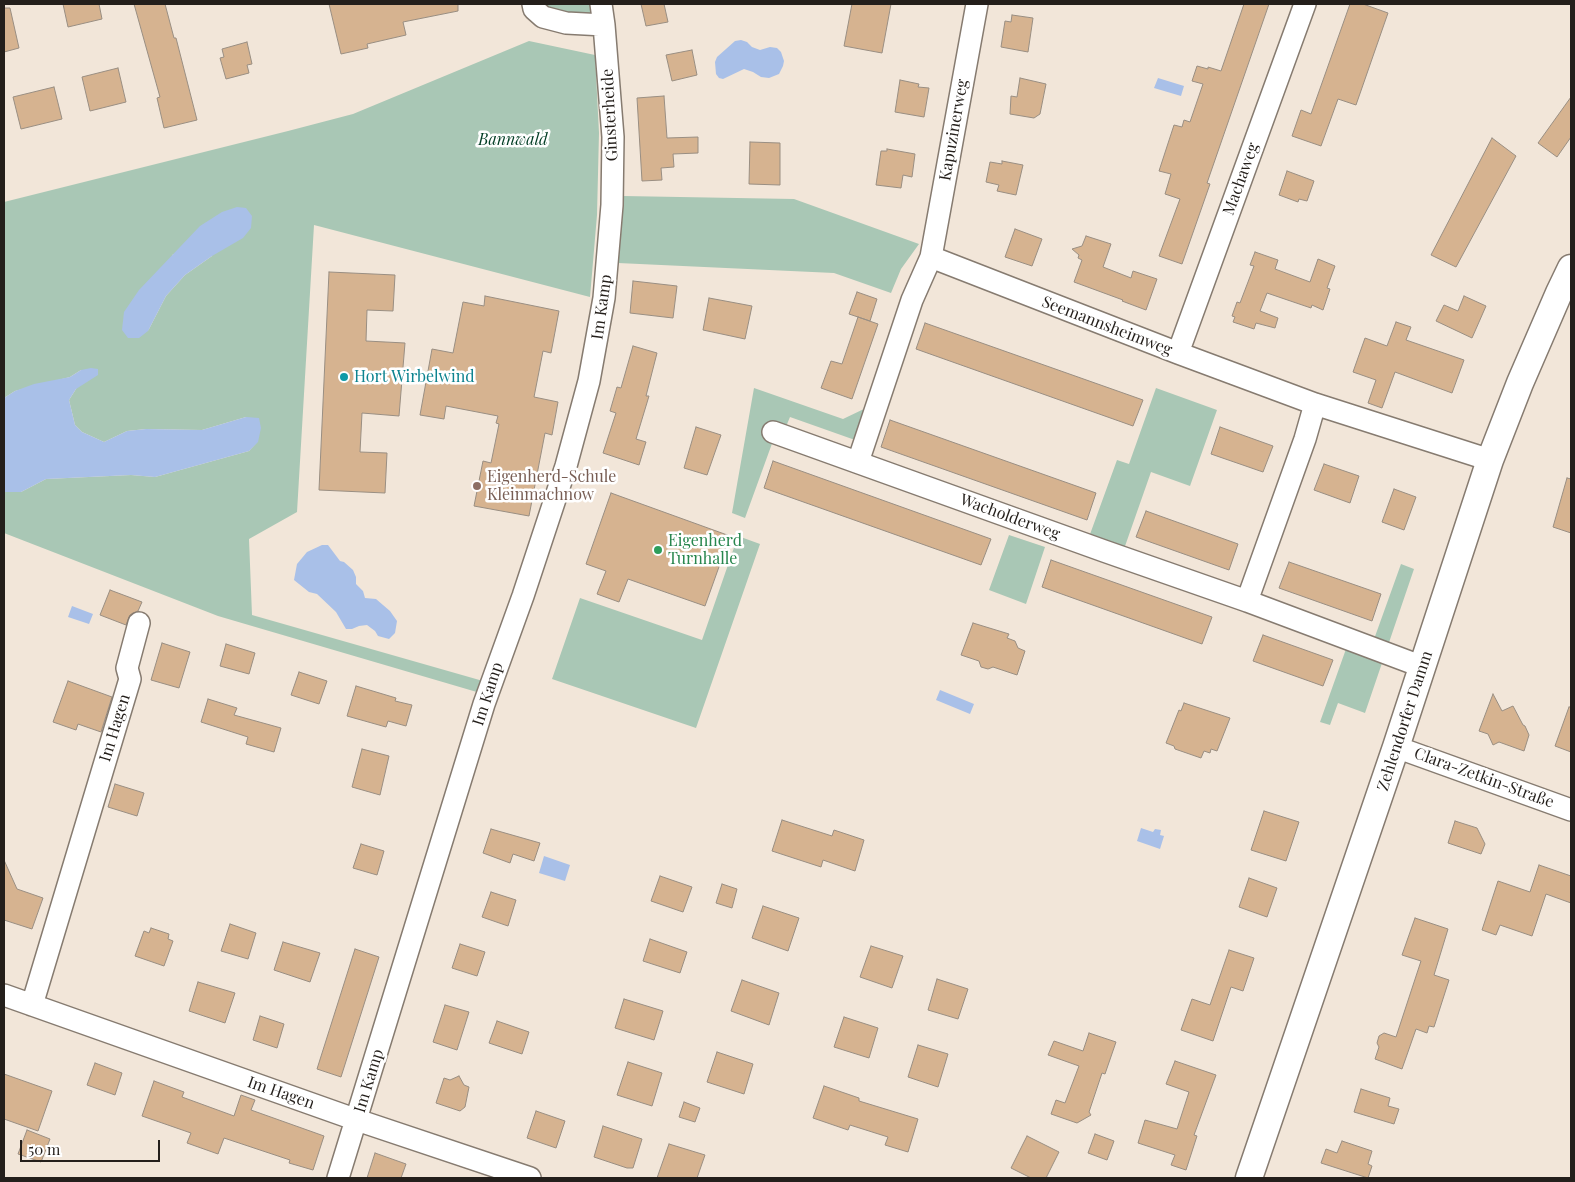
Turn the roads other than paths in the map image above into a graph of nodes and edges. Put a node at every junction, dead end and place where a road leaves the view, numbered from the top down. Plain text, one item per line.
1 (533, 4) edge
2 (601, 4) edge
3 (977, 4) edge
4 (1305, 4) edge
5 (604, 25) junction
6 (612, 205) joint
7 (931, 257) junction
8 (1571, 268) edge
9 (1178, 353) junction
10 (1316, 404) junction
11 (773, 432) dead end
12 (1490, 460) junction
13 (858, 462) junction
14 (1247, 601) junction
15 (139, 623) dead end
16 (1423, 667) junction
17 (1396, 747) junction
18 (1571, 810) edge
19 (4, 995) edge
20 (32, 1005) junction
21 (357, 1120) junction
22 (338, 1178) edge
23 (530, 1178) edge
24 (1249, 1178) edge

1 - 5 street
2 - 5 street, Ginsterheide
3 - 7 street, Kapuzinerweg
4 - 9 street, Machaweg
5 - 6 street, Ginsterheide
6 - 21 street, Im Kamp
7 - 9 street, Seemannsheimweg
7 - 13 street
8 - 12 main road, Zehlendorfer Damm
9 - 10 street, Seemannsheimweg
10 - 12 street, Seemannsheimweg
10 - 14 street
11 - 13 street, Wacholderweg
12 - 16 main road, Zehlendorfer Damm
13 - 14 street, Wacholderweg
14 - 16 street, Wacholderweg
15 - 20 street, Im Hagen
16 - 17 main road, Zehlendorfer Damm
17 - 18 street, Clara-Zetkin-Straße
17 - 24 main road, Zehlendorfer Damm
19 - 20 street, Im Hagen
20 - 21 street, Im Hagen
21 - 22 street, Im Kamp
21 - 23 street, Im Hagen

